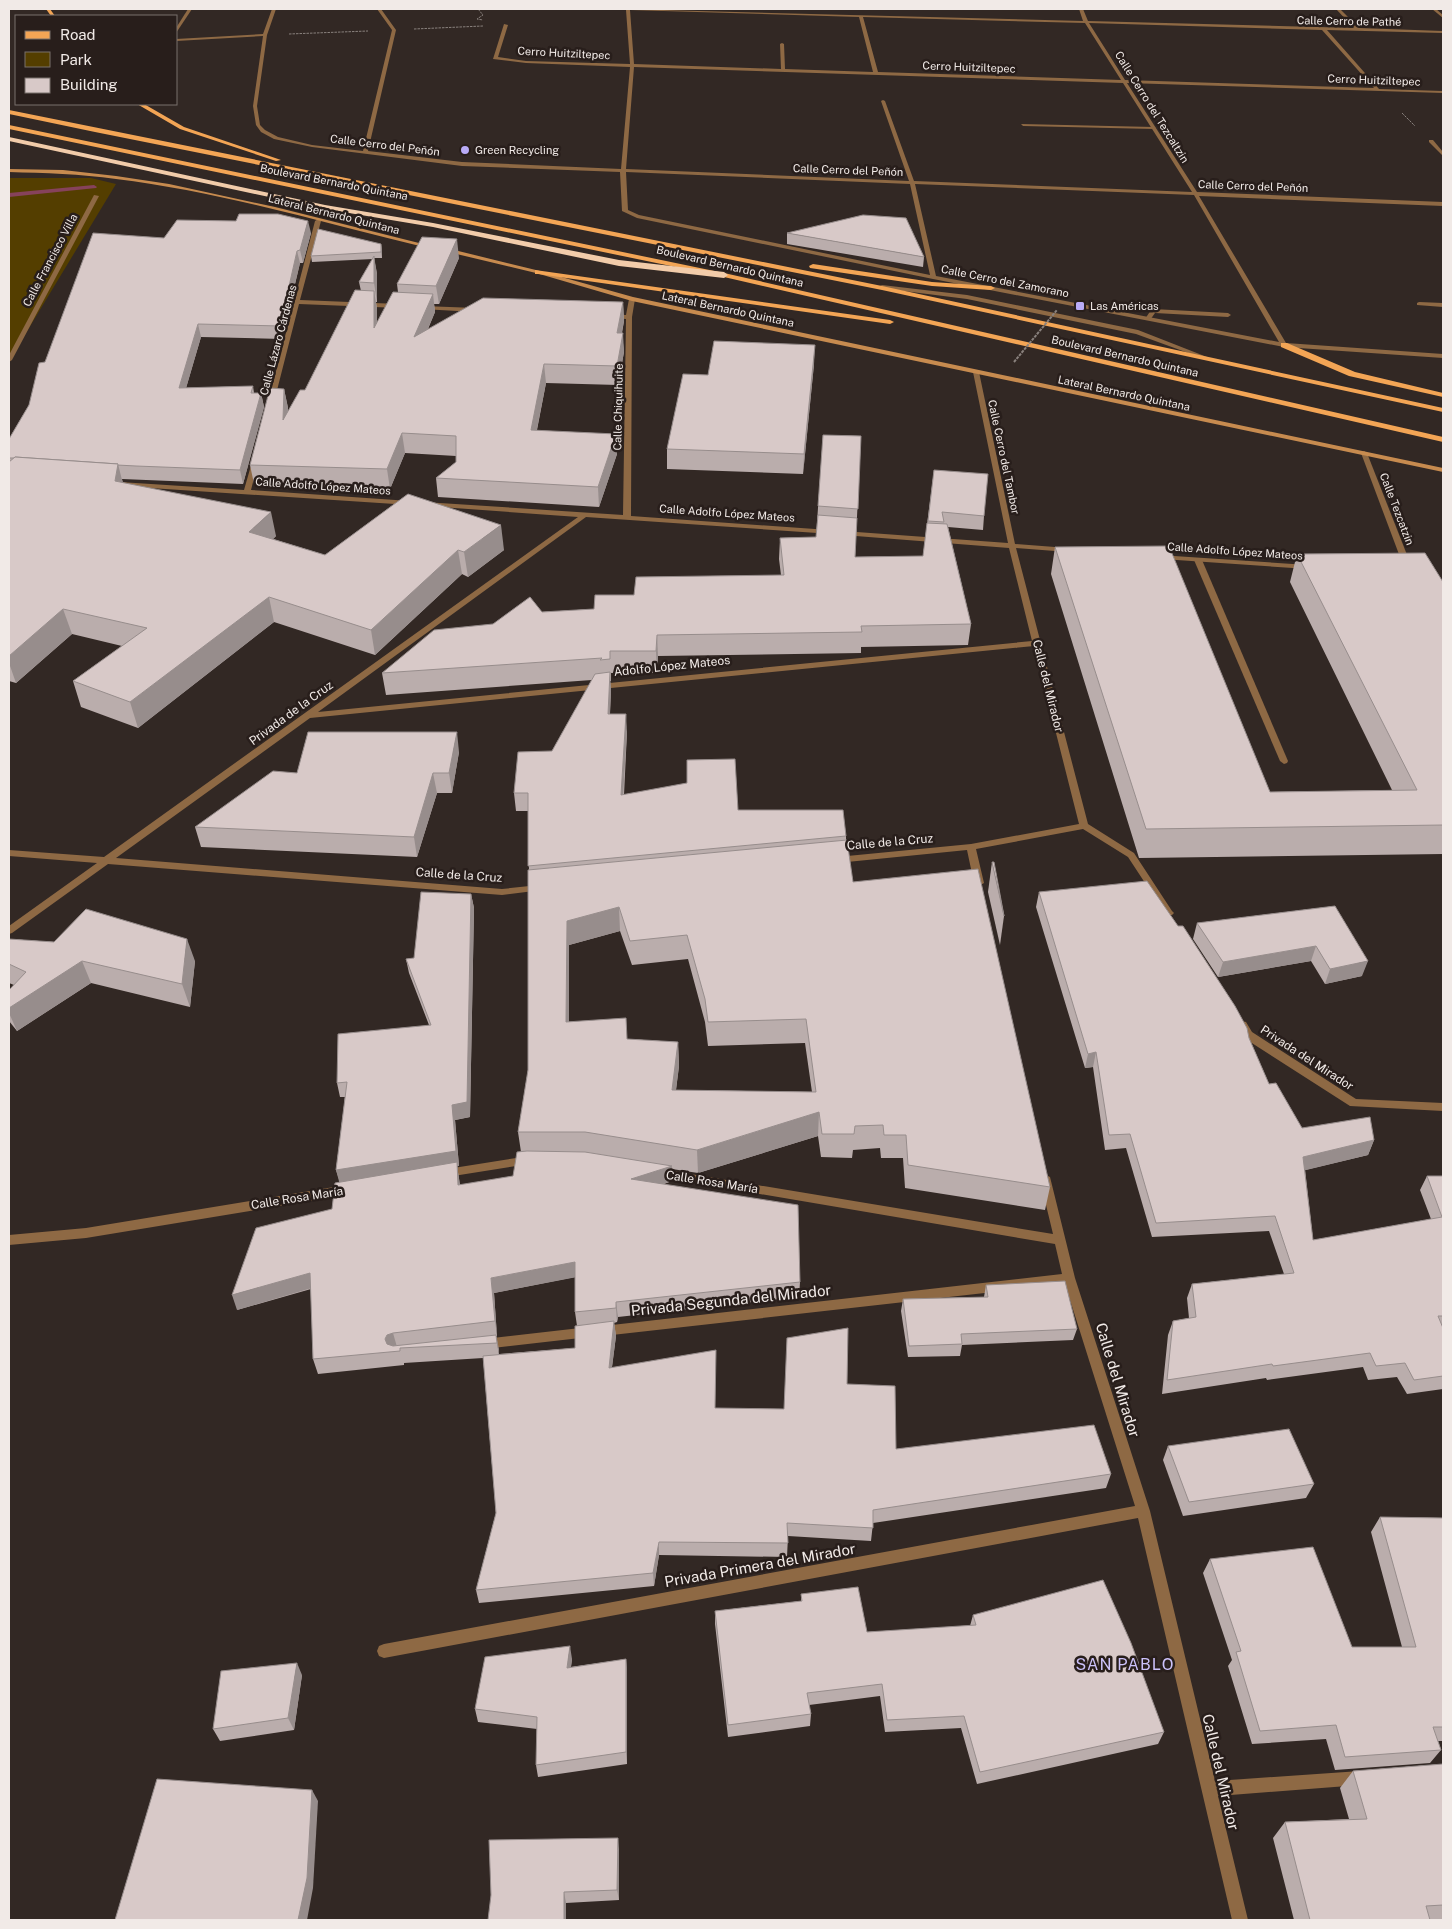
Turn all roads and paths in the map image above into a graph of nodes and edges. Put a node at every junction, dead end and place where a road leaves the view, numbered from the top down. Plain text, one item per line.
1 (190, 9) edge
2 (274, 9) edge
3 (379, 9) edge
4 (627, 9) edge
5 (1081, 9) edge
6 (1338, 9) edge
7 (1434, 9) edge
8 (687, 10) edge
9 (897, 10) dead end
10 (802, 11) edge
11 (861, 16) junction
12 (895, 16) junction
13 (1443, 17) edge
14 (1086, 22) junction
15 (506, 25) dead end
16 (178, 29) edge
17 (1324, 29) junction
18 (1358, 30) junction
19 (1443, 32) edge
20 (265, 35) junction
21 (178, 40) edge
22 (782, 44) dead end
23 (632, 66) junction
24 (783, 71) junction
25 (876, 74) junction
26 (1125, 83) junction
27 (1378, 90) junction
28 (1443, 92) edge
29 (883, 101) dead end
30 (142, 105) edge
31 (9, 112) edge
32 (1023, 125) dead end
33 (9, 127) edge
34 (1154, 128) junction
35 (9, 139) edge
36 (1431, 142) joint
37 (365, 153) junction
38 (1443, 155) edge
39 (9, 170) edge
40 (623, 172) junction
41 (912, 182) junction
42 (416, 194) junction
43 (1195, 194) junction
44 (96, 196) dead end
45 (1443, 204) edge
46 (318, 221) junction
47 (698, 250) junction
48 (538, 272) junction
49 (724, 275) junction
50 (933, 277) junction
51 (992, 288) junction
52 (632, 298) junction
53 (299, 302) junction
54 (1419, 304) dead end
55 (1443, 305) edge
56 (406, 307) edge
57 (415, 307) edge
58 (483, 310) edge
59 (1057, 310) dead end
60 (600, 316) edge
61 (1228, 316) dead end
62 (629, 317) junction
63 (1148, 319) junction
64 (970, 333) junction
65 (1284, 345) junction
66 (10, 356) edge
67 (1443, 356) edge
68 (1014, 362) dead end
69 (976, 372) junction
70 (1443, 395) edge
71 (270, 406) edge
72 (1443, 410) edge
73 (1443, 440) edge
74 (1364, 453) junction
75 (257, 454) edge
76 (1443, 470) edge
77 (108, 483) edge
78 (247, 492) junction
79 (586, 514) junction
80 (627, 517) junction
81 (1012, 546) junction
82 (1080, 551) edge
83 (1149, 556) edge
84 (1198, 560) junction
85 (1313, 567) edge
86 (1400, 573) edge
87 (1037, 643) junction
88 (310, 715) junction
89 (1284, 761) dead end
90 (1084, 826) junction
91 (971, 847) junction
92 (9, 852) edge
93 (108, 860) junction
94 (825, 861) edge
95 (551, 887) edge
96 (982, 894) edge
97 (1174, 920) edge
98 (9, 931) edge
99 (1237, 1019) edge
100 (1443, 1107) edge
101 (538, 1160) edge
102 (1042, 1165) edge
103 (646, 1171) edge
104 (430, 1176) edge
105 (362, 1188) edge
106 (9, 1240) edge
107 (1059, 1240) junction
108 (1069, 1278) junction
109 (476, 1345) edge
110 (1142, 1511) junction
111 (384, 1651) dead end
112 (1375, 1776) edge
113 (1208, 1789) junction
114 (1240, 1920) edge

1 - 16 street
2 - 20 street
3 - 37 street
4 - 8 street, Calle Cerro de Pathé
4 - 23 street
5 - 14 street, Calle Cerro del Tezcaltzin
6 - 18 street
7 - 13 street
8 - 10 street, Calle Cerro de Pathé
9 - 12 street
10 - 11 street, Calle Cerro de Pathé
11 - 12 street, Calle Cerro de Pathé
11 - 25 street
12 - 14 street, Calle Cerro de Pathé
14 - 17 street, Calle Cerro de Pathé
14 - 26 street, Calle Cerro del Tezcaltzin
15 - 23 street, Cerro Huitziltepec
17 - 18 street, Calle Cerro de Pathé
17 - 27 street
18 - 19 street, Calle Cerro de Pathé
20 - 21 street
20 - 37 street, Calle Cerro del Peñón
22 - 24 street
23 - 24 street, Cerro Huitziltepec
23 - 40 street
24 - 25 street, Cerro Huitziltepec
25 - 26 street, Cerro Huitziltepec
26 - 27 street, Cerro Huitziltepec
26 - 34 street, Calle Cerro del Tezcaltzin
27 - 28 street, Cerro Huitziltepec
27 - 36 path
29 - 41 street
30 - 42 main road
31 - 42 main road, Boulevard Bernardo Quintana
32 - 34 street
33 - 49 main road, Boulevard Bernardo Quintana
34 - 43 street, Calle Cerro del Tezcaltzin
35 - 49 highway
36 - 38 street
37 - 40 street, Calle Cerro del Peñón
39 - 46 street, Lateral Bernardo Quintana
40 - 41 street, Calle Cerro del Peñón
40 - 50 street, Calle Cerro del Zamorano
41 - 43 street, Calle Cerro del Peñón
41 - 50 street
42 - 47 main road, Boulevard Bernardo Quintana
43 - 45 street, Calle Cerro del Peñón
43 - 65 street, Calle Cerro del Tezcaltzin
44 - 66 street, Calle Francisco Villa
46 - 48 street, Lateral Bernardo Quintana
46 - 53 street, Calle Lázaro Cárdenas
47 - 51 main road
47 - 72 main road, Boulevard Bernardo Quintana
48 - 52 street, Lateral Bernardo Quintana
48 - 64 main road
49 - 64 main road, Boulevard Bernardo Quintana
50 - 51 street, Calle Cerro del Zamorano
51 - 63 street, Calle Cerro del Zamorano
52 - 62 street, Calle Chiquihuite
52 - 69 street, Lateral Bernardo Quintana
53 - 56 street
53 - 71 street, Calle Lázaro Cárdenas
54 - 55 street
57 - 58 street
59 - 68 path, bridge
60 - 62 street
61 - 63 street
62 - 80 street, Calle Chiquihuite
63 - 65 street, Calle Cerro del Zamorano
64 - 73 main road, Boulevard Bernardo Quintana
65 - 67 street, Calle Cerro del Zamorano
65 - 70 main road
69 - 74 street, Lateral Bernardo Quintana
69 - 81 street, Calle Cerro del Tambor
74 - 76 street, Lateral Bernardo Quintana
74 - 86 street, Calle Tezcatzin
75 - 78 street
77 - 78 street, Calle Adolfo López Mateos
78 - 79 street, Calle Adolfo López Mateos
79 - 80 street, Calle Adolfo López Mateos
79 - 88 street, Privada de la Cruz
80 - 81 street, Calle Adolfo López Mateos
81 - 82 street, Calle Adolfo López Mateos
81 - 87 street, Calle del Mirador
83 - 84 street, Calle Adolfo López Mateos
84 - 85 street, Calle Adolfo López Mateos
84 - 89 street
87 - 88 street, Adolfo López Mateos
87 - 90 street, Calle del Mirador
88 - 93 street, Privada de la Cruz
90 - 91 street, Calle de la Cruz
90 - 97 street
91 - 94 street, Calle de la Cruz
91 - 96 street
92 - 93 street, Calle de la Cruz
93 - 95 street, Calle de la Cruz
93 - 98 street, Privada de la Cruz
99 - 100 street, Privada del Mirador
101 - 104 street
102 - 107 street, Calle del Mirador
103 - 107 street, Calle Rosa María
105 - 106 street, Calle Rosa María
107 - 108 street, Calle del Mirador
108 - 109 street, Privada Segunda del Mirador
108 - 110 street, Calle del Mirador
110 - 111 street, Privada Primera del Mirador
110 - 113 street, Calle del Mirador
112 - 113 street
113 - 114 street, Calle del Mirador

